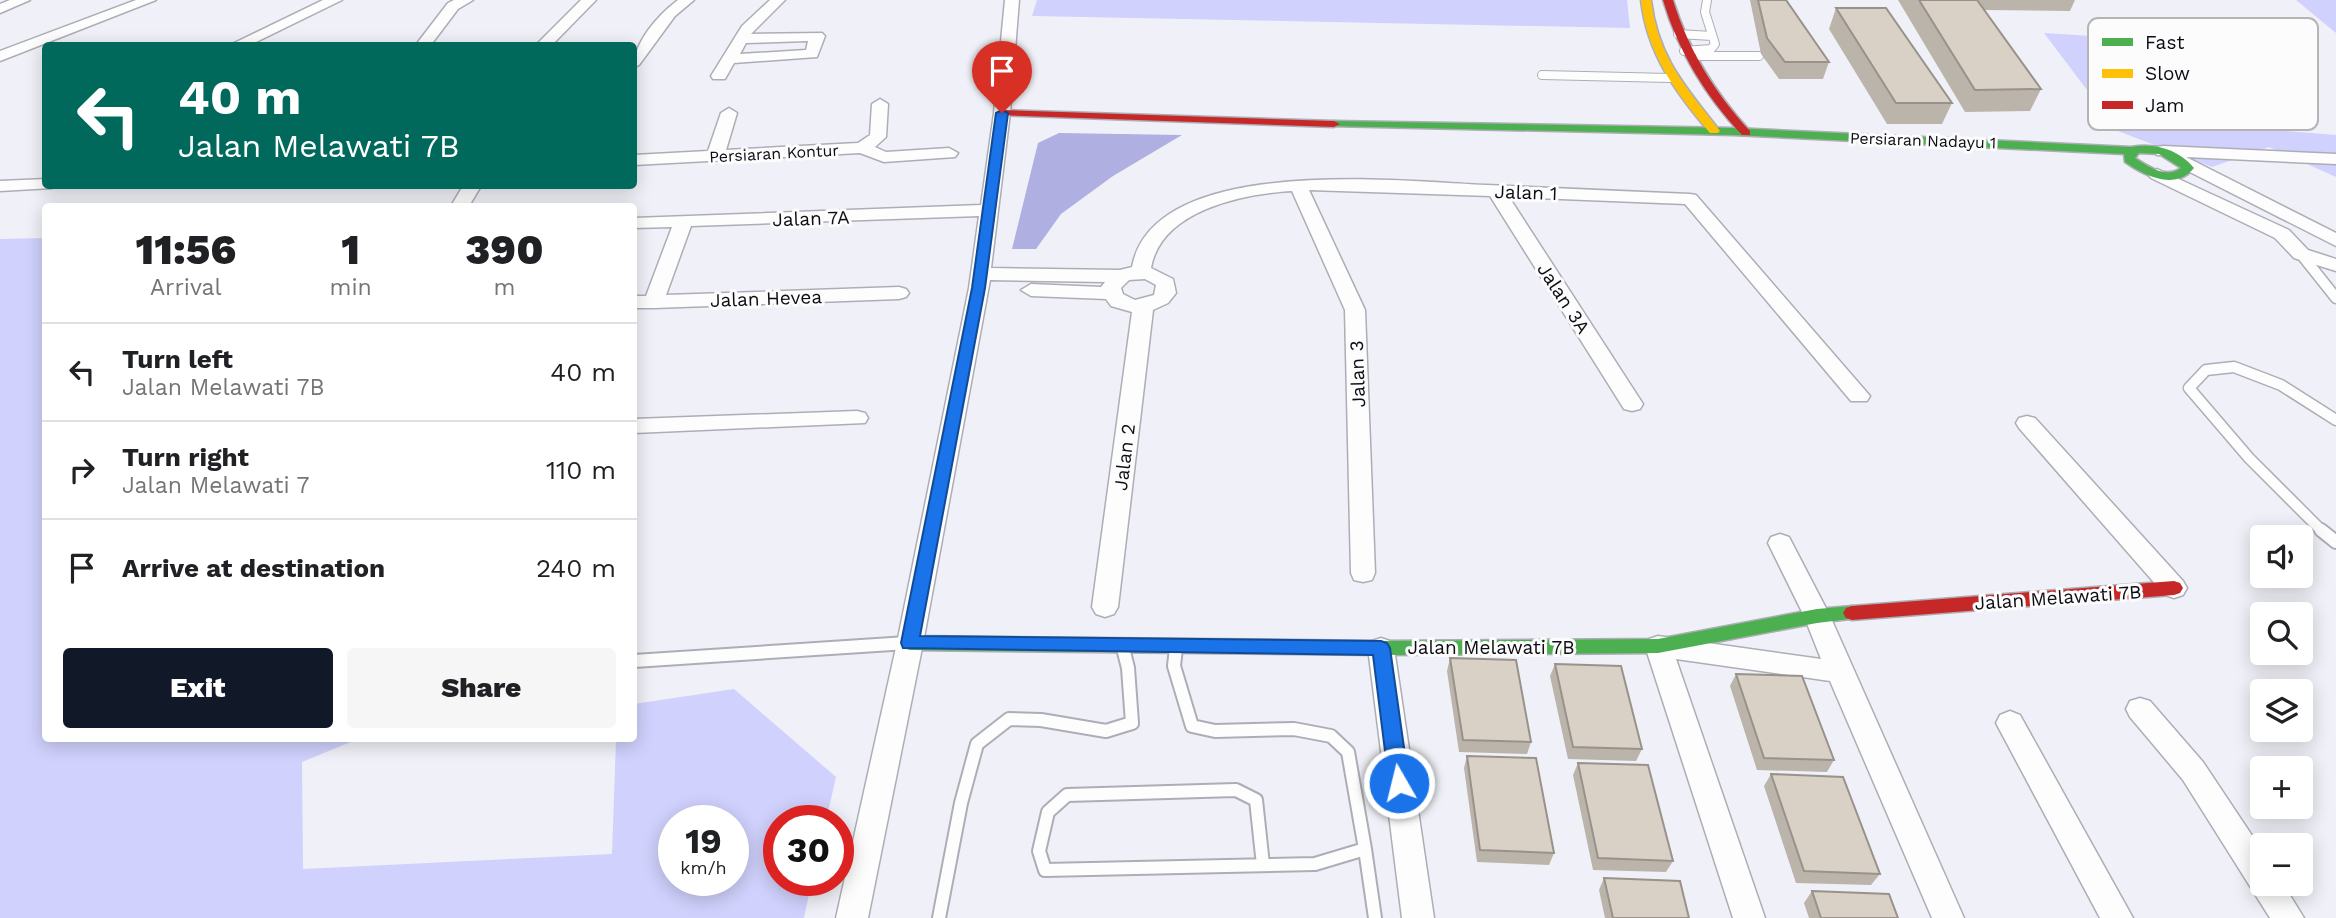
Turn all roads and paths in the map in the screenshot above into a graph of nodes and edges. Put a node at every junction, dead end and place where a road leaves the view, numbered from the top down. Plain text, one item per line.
1 (23, 0) edge
2 (149, 0) edge
3 (335, 0) edge
4 (466, 0) edge
5 (589, 0) edge
6 (687, 0) edge
7 (778, 0) edge
8 (1012, 0) edge
9 (1646, 0) edge
10 (1668, 0) edge
11 (1707, 0) edge
12 (0, 9) edge
13 (1676, 34) junction
14 (1712, 36) junction
15 (743, 39) junction
16 (244, 42) edge
17 (425, 42) edge
18 (546, 42) edge
19 (1685, 54) junction
20 (0, 56) edge
21 (1759, 56) dead end
22 (637, 58) edge
23 (728, 59) junction
24 (1542, 75) dead end
25 (719, 76) dead end
26 (1670, 78) junction
27 (880, 104) dead end
28 (729, 113) dead end
29 (1002, 113) junction
30 (1715, 132) junction
31 (1746, 133) junction
32 (862, 148) junction
33 (2131, 151) junction
34 (2163, 151) junction
35 (949, 153) dead end
36 (715, 156) junction
37 (2336, 159) edge
38 (637, 160) edge
39 (2183, 162) junction
40 (2157, 174) junction
41 (42, 184) edge
42 (0, 186) edge
43 (1299, 187) junction
44 (1496, 191) junction
45 (988, 210) junction
46 (682, 222) junction
47 (637, 223) edge
48 (2311, 228) junction
49 (2282, 234) junction
50 (2336, 240) edge
51 (2301, 254) junction
52 (2334, 265) edge
53 (1125, 280) junction
54 (980, 281) junction
55 (899, 293) dead end
56 (2336, 298) edge
57 (637, 302) edge
58 (654, 302) junction
59 (1143, 306) junction
60 (1859, 396) dead end
61 (1632, 404) dead end
62 (857, 418) dead end
63 (2336, 420) edge
64 (2027, 424) dead end
65 (637, 426) edge
66 (2336, 542) edge
67 (1780, 543) dead end
68 (1363, 573) dead end
69 (2174, 587) joint
70 (1105, 607) dead end
71 (1816, 615) junction
72 (910, 643) junction
73 (1122, 646) junction
74 (1177, 646) junction
75 (1658, 646) junction
76 (1381, 648) junction
77 (637, 661) edge
78 (1839, 672) junction
79 (2140, 709) dead end
80 (2010, 723) dead end
81 (1365, 849) junction
82 (2250, 858) edge
83 (1263, 865) junction
84 (2274, 896) edge
85 (852, 918) edge
86 (939, 918) edge
87 (1374, 918) edge
88 (1418, 918) edge
89 (1749, 918) edge
90 (1948, 918) edge
91 (2117, 918) edge
92 (2288, 918) edge

1 - 12 street
2 - 20 street
3 - 16 street
4 - 17 street
5 - 18 street
6 - 22 street
7 - 15 street
8 - 29 street
9 - 26 street
10 - 13 street
11 - 14 lane
13 - 14 lane
13 - 19 street
14 - 19 lane
15 - 23 street
15 - 23 street
19 - 21 lane
19 - 31 street
23 - 25 street
24 - 26 lane
26 - 30 street
27 - 32 street, Persiaran Kontur
28 - 36 street
29 - 30 street, Persiaran Nadayu 1
29 - 45 street
30 - 31 street, Persiaran Nadayu 1
31 - 33 street, Persiaran Nadayu 1
32 - 35 street
32 - 36 street, Persiaran Kontur
33 - 34 street, Persiaran Nadayu 1
33 - 40 street
34 - 37 street
34 - 39 street
36 - 38 street, Persiaran Kontur
39 - 40 street
39 - 48 street
40 - 49 street
41 - 42 street
43 - 44 street, Jalan 1
43 - 53 street, Jalan 1
43 - 68 street, Jalan 3
44 - 60 street, Jalan 1
44 - 61 street, Jalan 3A
45 - 46 street, Jalan 7A
45 - 54 street
46 - 47 street, Jalan 7A
46 - 58 street
48 - 49 street
48 - 50 street
49 - 51 street
51 - 52 street
51 - 56 lane
53 - 54 street
53 - 59 street
53 - 59 street
54 - 72 street
55 - 58 street, Jalan Hevea
57 - 58 street, Jalan Hevea
59 - 70 street, Jalan 2
62 - 65 street
63 - 66 lane
64 - 69 street
67 - 71 street
69 - 71 street, Jalan Melawati 7B
71 - 75 street, Jalan Melawati 7B
71 - 78 street
72 - 73 street, Jalan Melawati 7B
72 - 77 lane
72 - 85 street
73 - 74 street, Jalan Melawati 7B
73 - 86 lane
74 - 76 street, Jalan Melawati 7B
74 - 81 lane
75 - 76 street, Jalan Melawati 7B
75 - 78 street
75 - 89 street
76 - 88 street
78 - 90 street
79 - 82 street
80 - 91 street
81 - 83 lane
81 - 87 lane
83 - 83 lane
84 - 92 street

